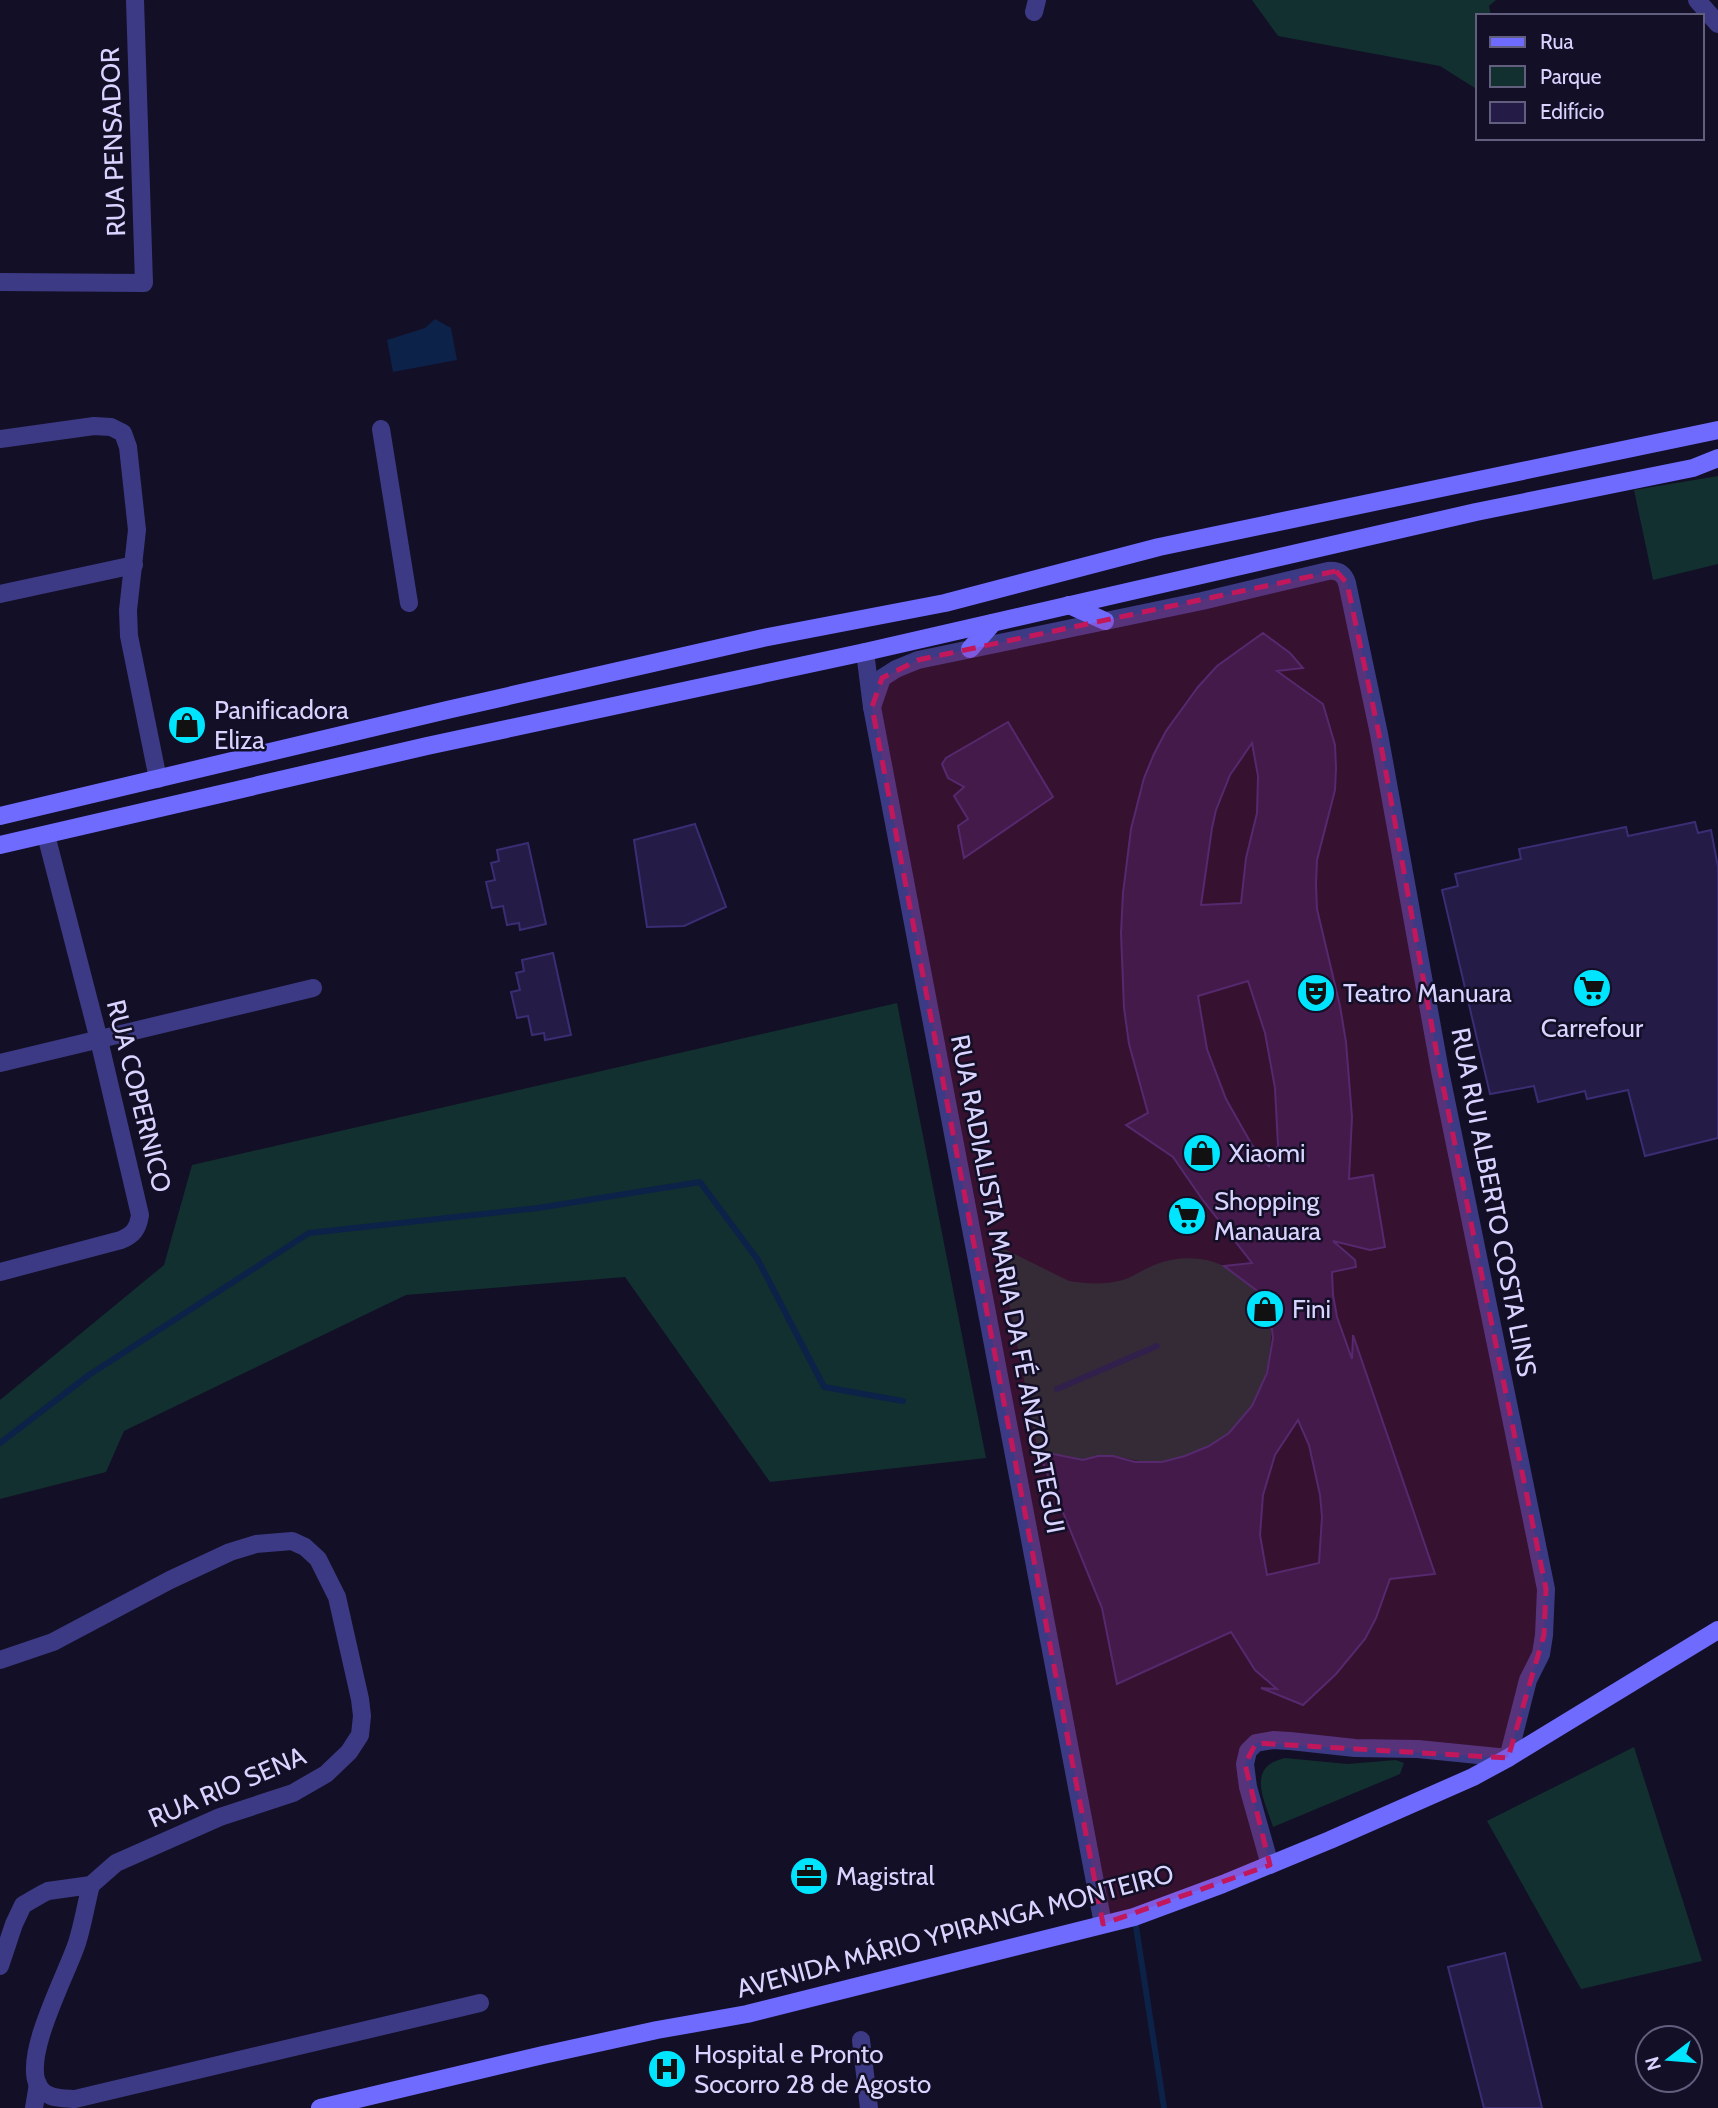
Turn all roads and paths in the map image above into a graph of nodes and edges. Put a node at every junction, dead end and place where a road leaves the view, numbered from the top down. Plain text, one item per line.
1 (135, 0) edge
2 (1697, 0) edge
3 (1718, 24) edge
4 (0, 282) edge
5 (381, 429) dead end
6 (1718, 430) edge
7 (0, 439) edge
8 (1718, 458) edge
9 (1718, 465) edge
10 (1693, 468) junction
11 (134, 565) junction
12 (0, 594) edge
13 (409, 603) dead end
14 (1069, 606) junction
15 (1105, 621) junction
16 (993, 623) junction
17 (970, 649) junction
18 (865, 652) junction
19 (872, 707) junction
20 (158, 779) junction
21 (0, 816) edge
22 (46, 835) junction
23 (0, 845) edge
24 (313, 988) dead end
25 (99, 1040) junction
26 (0, 1063) edge
27 (0, 1272) edge
28 (1718, 1630) edge
29 (0, 1660) edge
30 (1508, 1758) junction
31 (1270, 1865) junction
32 (91, 1885) junction
33 (1104, 1924) junction
34 (0, 1966) edge
35 (480, 2003) dead end
36 (861, 2040) dead end
37 (38, 2084) junction
38 (34, 2108) edge
39 (320, 2108) edge
40 (869, 2108) edge

1 - 4 street, RUA PENSADOR
2 - 3 street
5 - 13 street
6 - 20 main road
7 - 11 street
8 - 10 main road
9 - 10 main road
10 - 14 main road
11 - 12 street
11 - 20 street
14 - 15 main road
14 - 16 main road
15 - 17 street, RUA RUI ALBERTO COSTA LINS
15 - 30 street, RUA RUI ALBERTO COSTA LINS
16 - 17 main road
16 - 18 main road
17 - 19 street, RUA RUI ALBERTO COSTA LINS
18 - 19 street, RUA RADIALISTA MARIA DA FÉ ANZOATEGUI
18 - 22 main road
19 - 33 street, RUA RADIALISTA MARIA DA FÉ ANZOATEGUI
20 - 21 main road
22 - 23 main road
22 - 25 street, RUA COPERNICO
24 - 25 street
25 - 26 street
25 - 27 street, RUA COPERNICO
28 - 30 main road, AVENIDA MÁRIO YPIRANGA MONTEIRO
29 - 32 street, RUA RIO SENA
30 - 31 main road, AVENIDA MÁRIO YPIRANGA MONTEIRO
30 - 31 street
31 - 33 main road, AVENIDA MÁRIO YPIRANGA MONTEIRO
32 - 34 street
32 - 37 street
33 - 39 main road, AVENIDA MÁRIO YPIRANGA MONTEIRO
35 - 37 street
36 - 40 street
37 - 38 street

